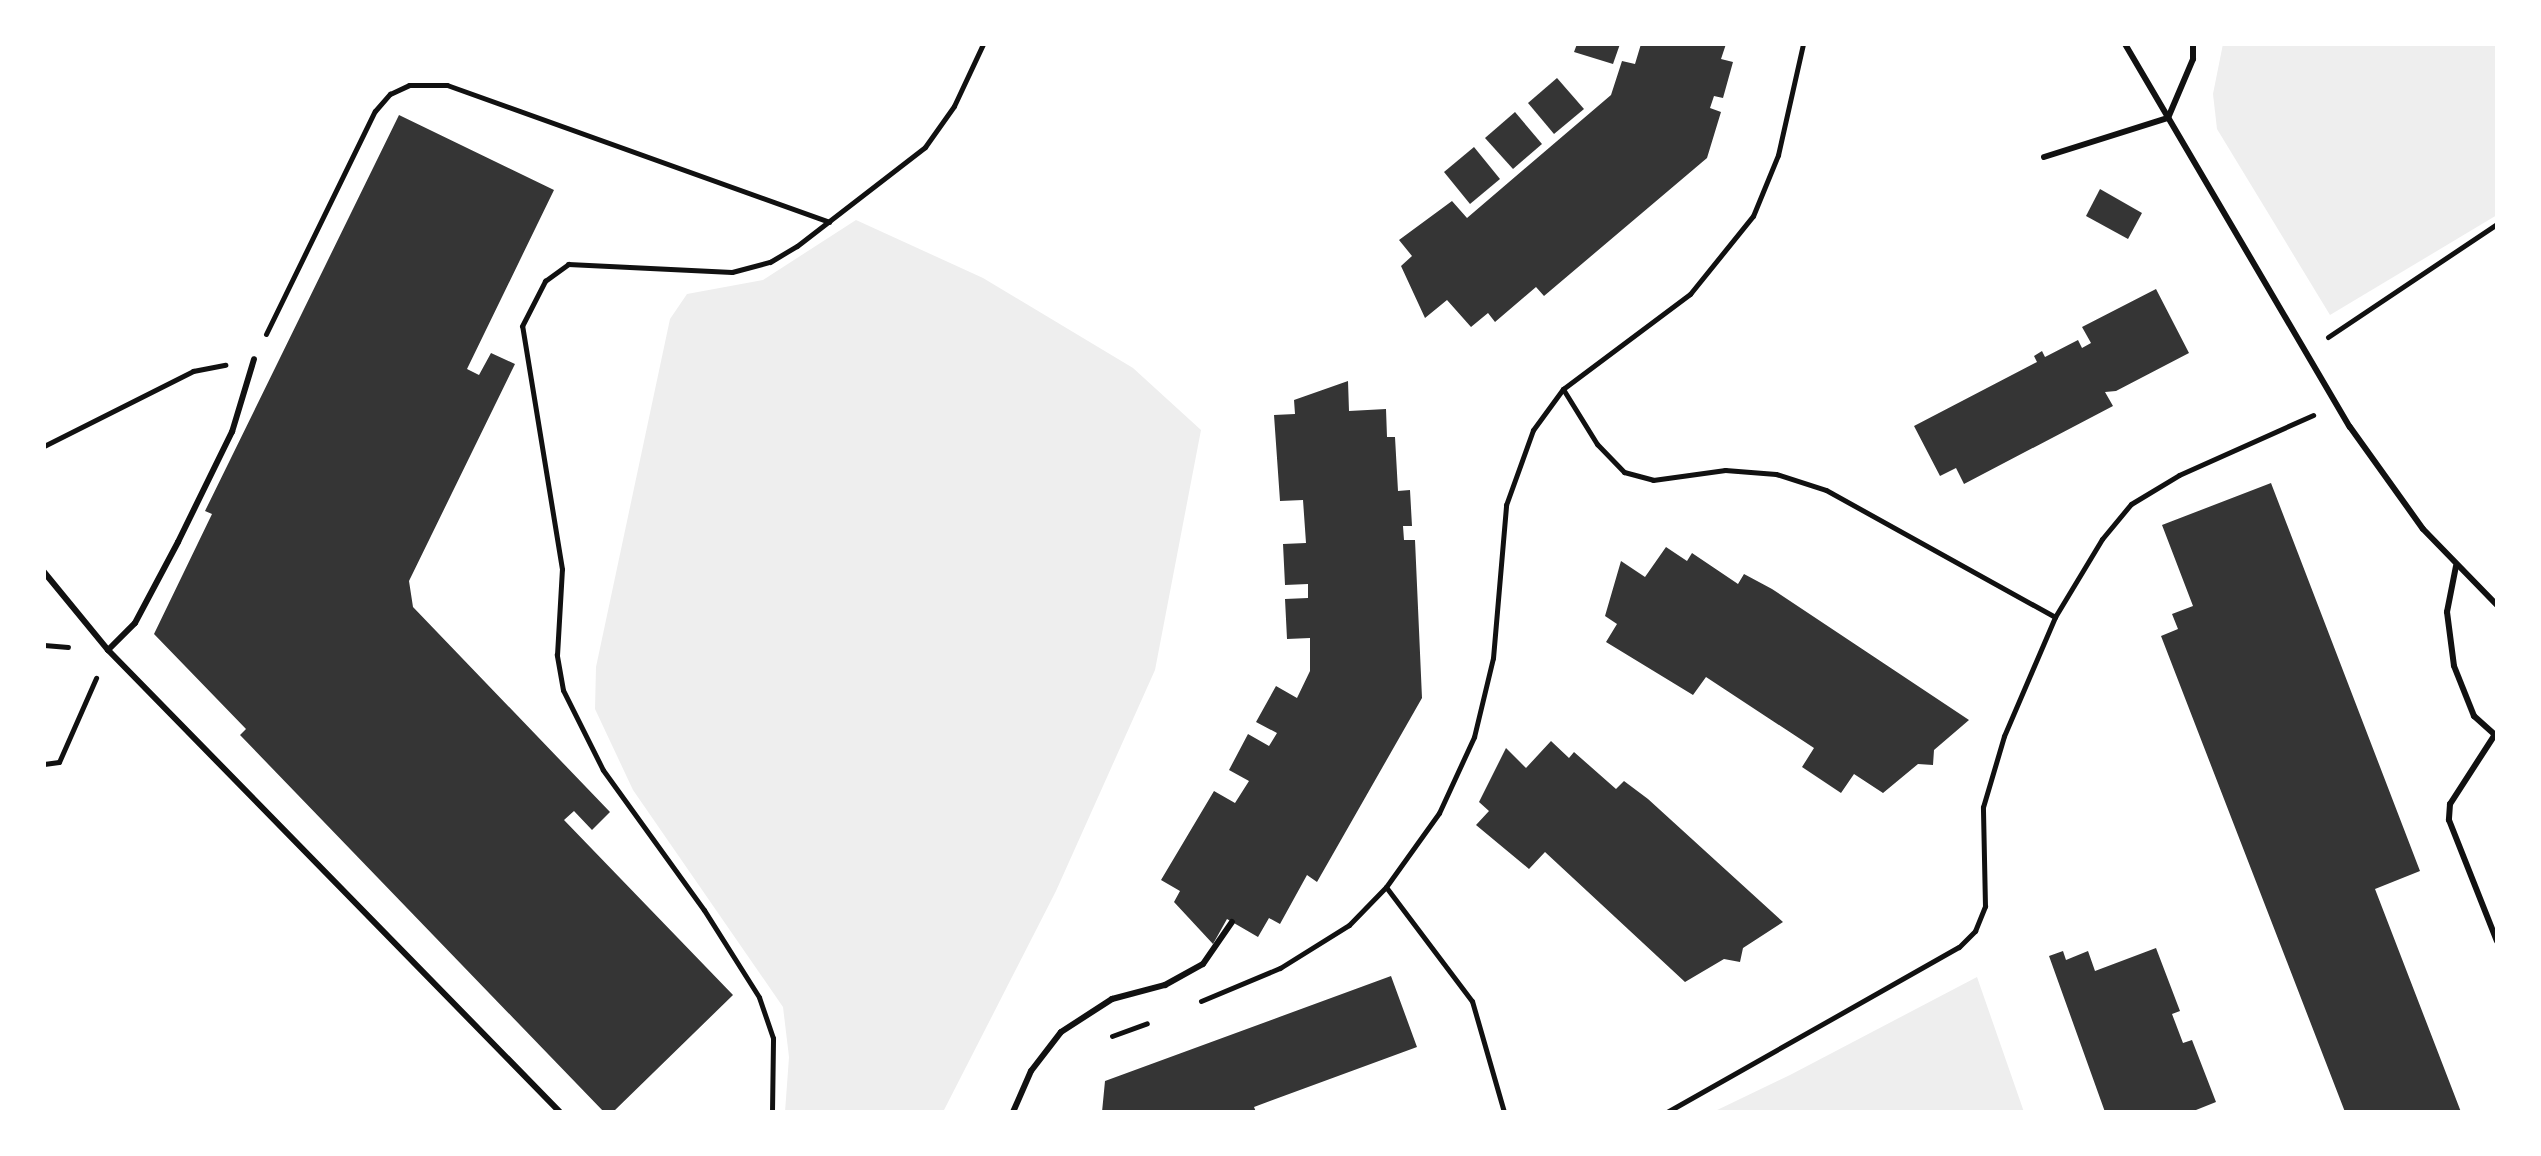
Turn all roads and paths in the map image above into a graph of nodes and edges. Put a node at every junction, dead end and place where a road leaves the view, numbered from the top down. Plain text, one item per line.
1 (983, 44) edge
2 (1803, 44) edge
3 (2125, 44) edge
4 (2193, 44) edge
5 (2168, 118) junction
6 (2044, 157) dead end
7 (829, 222) junction
8 (2497, 224) edge
9 (2304, 353) junction
10 (254, 359) junction
11 (1563, 389) junction
12 (2336, 404) junction
13 (44, 446) edge
14 (2456, 566) junction
15 (44, 572) edge
16 (2497, 605) edge
17 (2055, 617) junction
18 (108, 650) junction
19 (2496, 736) edge
20 (44, 764) edge
21 (1386, 887) junction
22 (1232, 922) dead end
23 (2497, 941) edge
24 (1192, 1005) dead end
25 (1150, 1021) dead end
26 (1061, 1032) junction
27 (560, 1112) edge
28 (772, 1112) edge
29 (1013, 1112) edge
30 (1504, 1112) edge
31 (1667, 1112) edge

1 - 7 path
2 - 11 path
3 - 5 lane
4 - 5 lane
5 - 6 lane
5 - 9 lane
7 - 10 path
7 - 28 path
8 - 9 path
9 - 12 lane
10 - 13 path
10 - 18 lane
11 - 17 path
11 - 21 path
12 - 14 lane
12 - 17 path
14 - 16 lane
14 - 19 lane
15 - 18 lane
17 - 31 path
18 - 20 path
18 - 27 lane
19 - 23 lane
21 - 24 path
21 - 30 path
22 - 26 lane
25 - 26 path
26 - 29 lane

